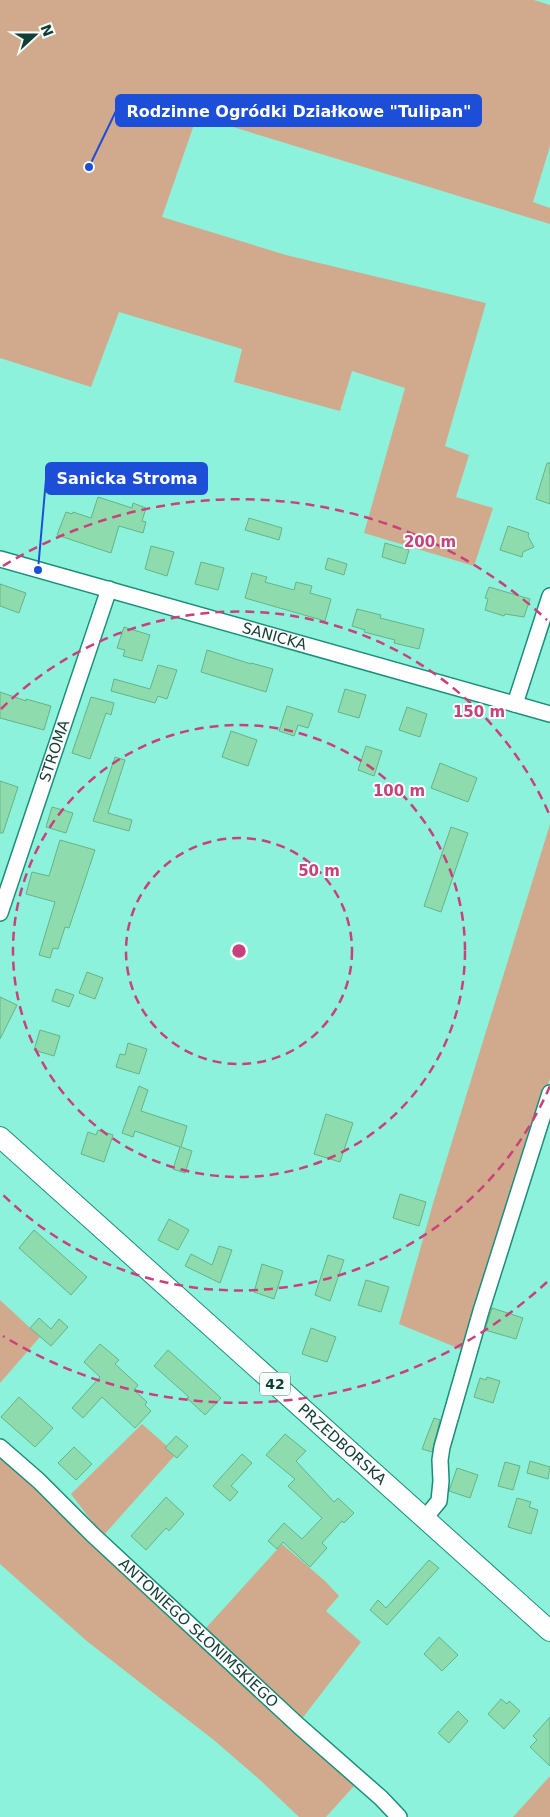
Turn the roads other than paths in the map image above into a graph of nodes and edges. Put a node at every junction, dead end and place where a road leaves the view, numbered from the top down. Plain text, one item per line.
1 (0, 559) edge
2 (109, 589) junction
3 (550, 596) edge
4 (515, 704) junction
5 (550, 714) edge
6 (0, 913) edge
7 (550, 1093) edge
8 (0, 1137) edge
9 (0, 1447) edge
10 (425, 1518) junction
11 (550, 1631) edge
12 (399, 1817) edge

1 - 2 street, SANICKA
2 - 4 street, SANICKA
2 - 6 street, STROMA
3 - 4 street
4 - 5 street, SANICKA
7 - 10 street
8 - 10 main road, PRZEDBORSKA / 42
9 - 12 street, ANTONIEGO SŁONIMSKIEGO
10 - 11 main road, PRZEDBORSKA / 42

